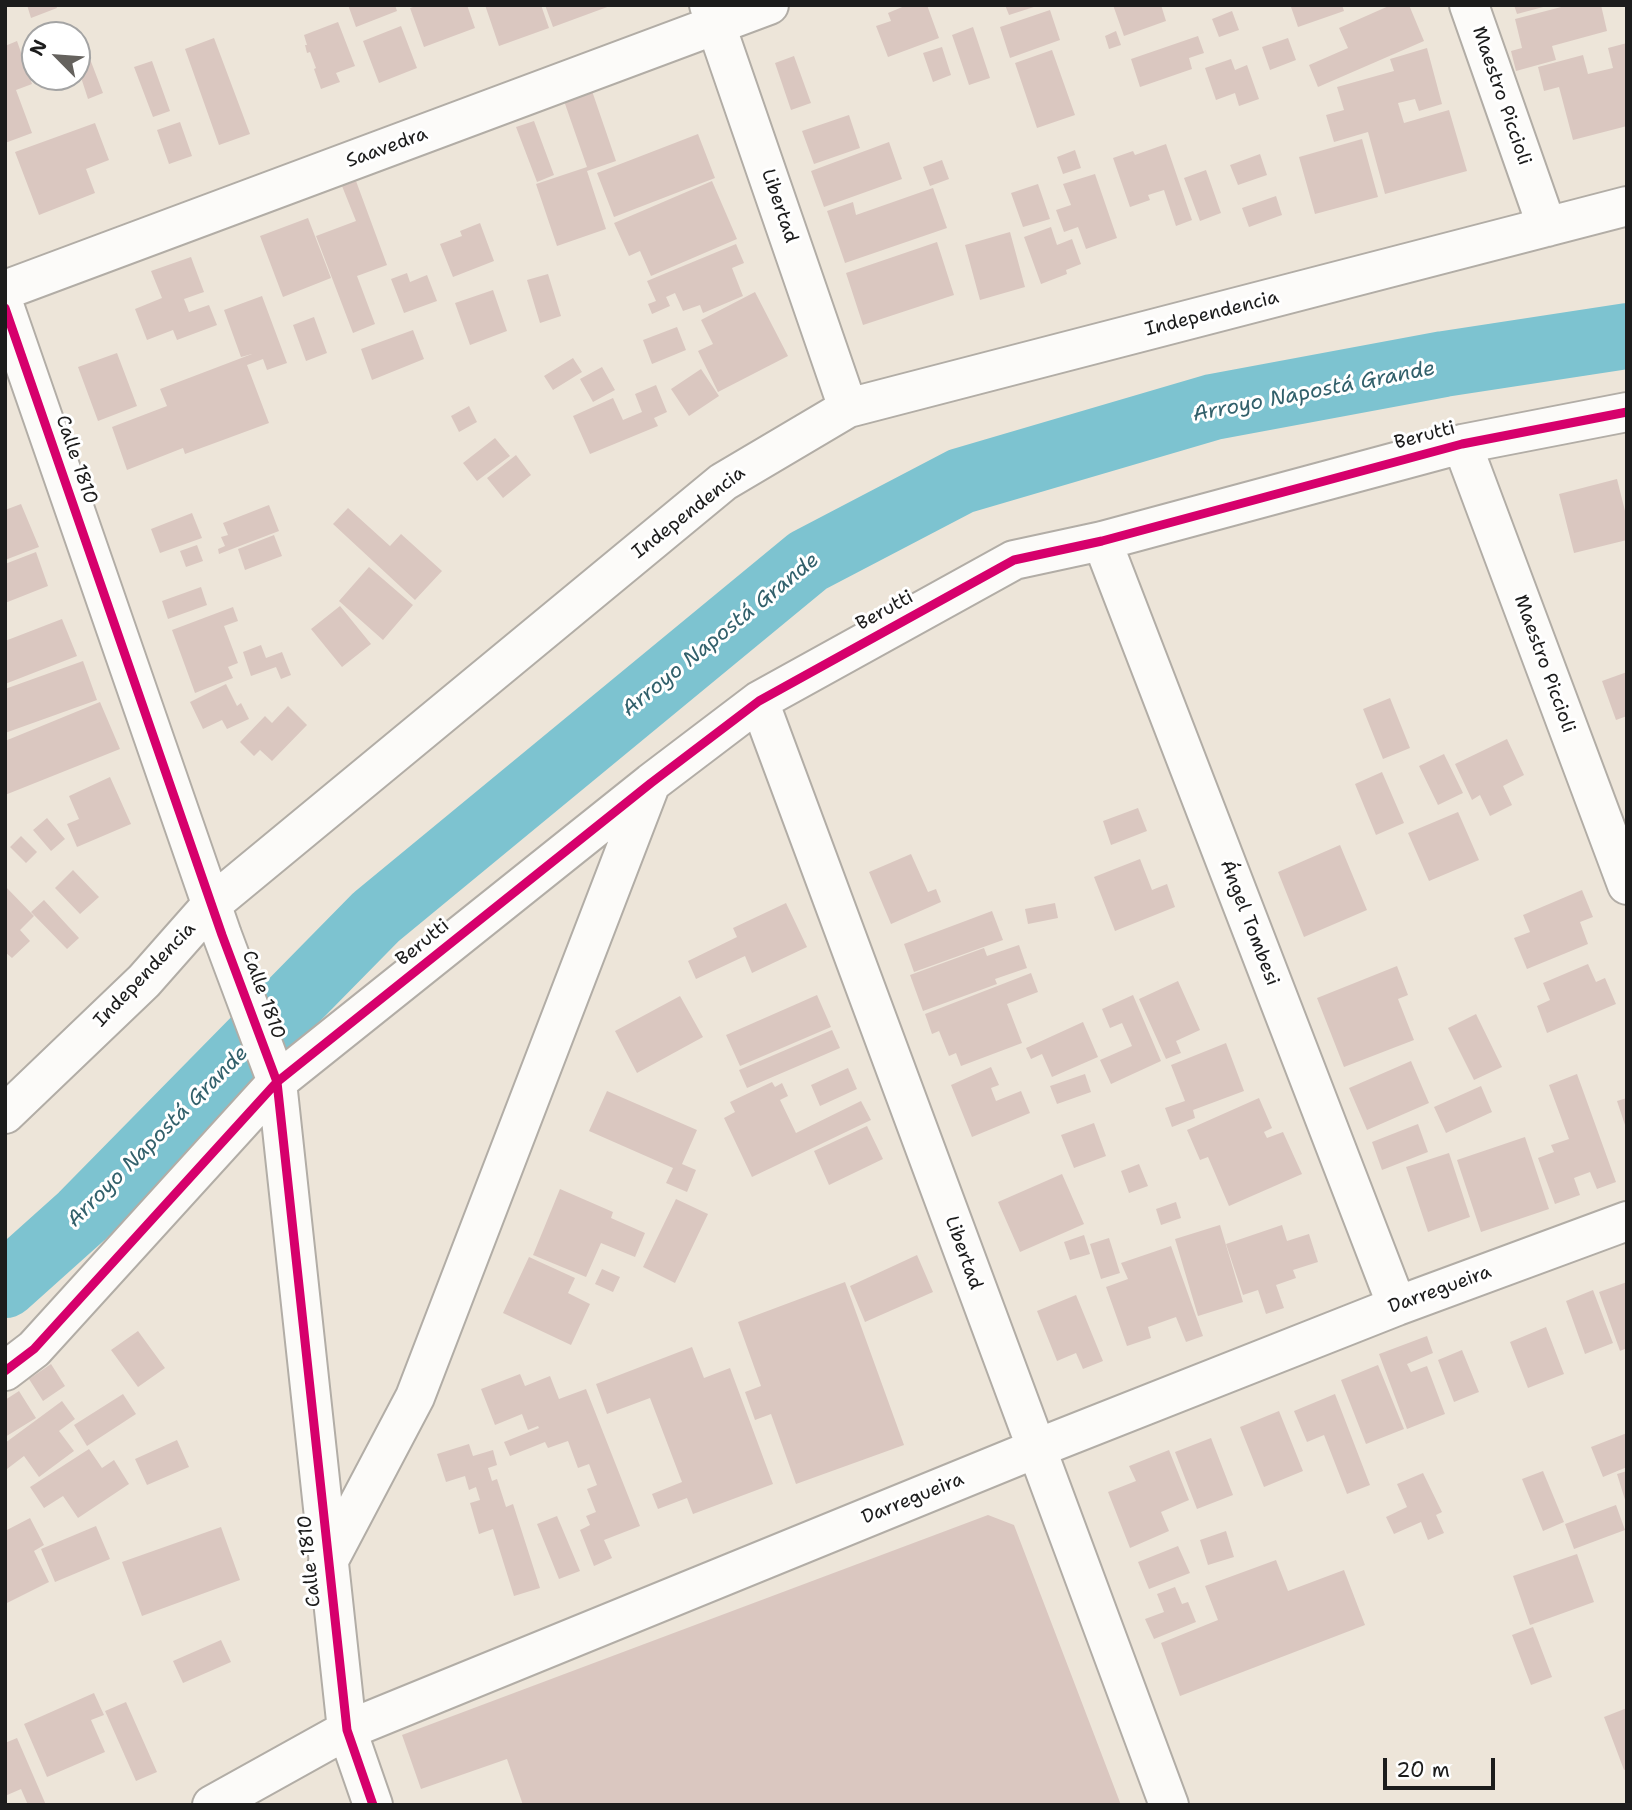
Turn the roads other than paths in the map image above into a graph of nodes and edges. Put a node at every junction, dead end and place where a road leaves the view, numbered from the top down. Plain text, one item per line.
1 (769, 5) edge
2 (1469, 5) edge
3 (713, 15) edge
4 (1627, 206) edge
5 (1547, 227) junction
6 (5, 290) edge
7 (5, 308) edge
8 (848, 408) junction
9 (1627, 412) edge
10 (1462, 444) junction
11 (1102, 541) junction
12 (759, 701) junction
13 (651, 783) junction
14 (1627, 885) edge
15 (217, 920) junction
16 (272, 1069) junction
17 (5, 1114) edge
18 (1627, 1221) edge
19 (1397, 1306) junction
20 (5, 1371) edge
21 (1035, 1449) junction
22 (328, 1562) junction
23 (347, 1730) junction
24 (212, 1805) edge
25 (373, 1805) edge
26 (1169, 1805) edge

1 - 3 street, Saavedra
2 - 5 street, Maestro Piccioli
3 - 6 street, Saavedra
3 - 8 street, Libertad
4 - 5 street, Independencia
5 - 8 street, Independencia
7 - 15 street, Calle 1810
8 - 15 street, Independencia
9 - 10 street, Berutti
10 - 11 street, Berutti
10 - 14 street, Maestro Piccioli
11 - 12 street, Berutti
11 - 19 street, Ángel Tombesi
12 - 13 street, Berutti
12 - 21 street, Libertad
13 - 16 street, Berutti
13 - 22 street
15 - 16 street, Calle 1810
15 - 17 street, Independencia
16 - 20 street, Berutti
16 - 22 street, Calle 1810
18 - 19 street, Darregueira
19 - 21 street, Darregueira
21 - 23 street, Darregueira
21 - 26 street, Libertad
22 - 23 street, Calle 1810
23 - 24 street, Darregueira
23 - 25 street, Calle 1810

